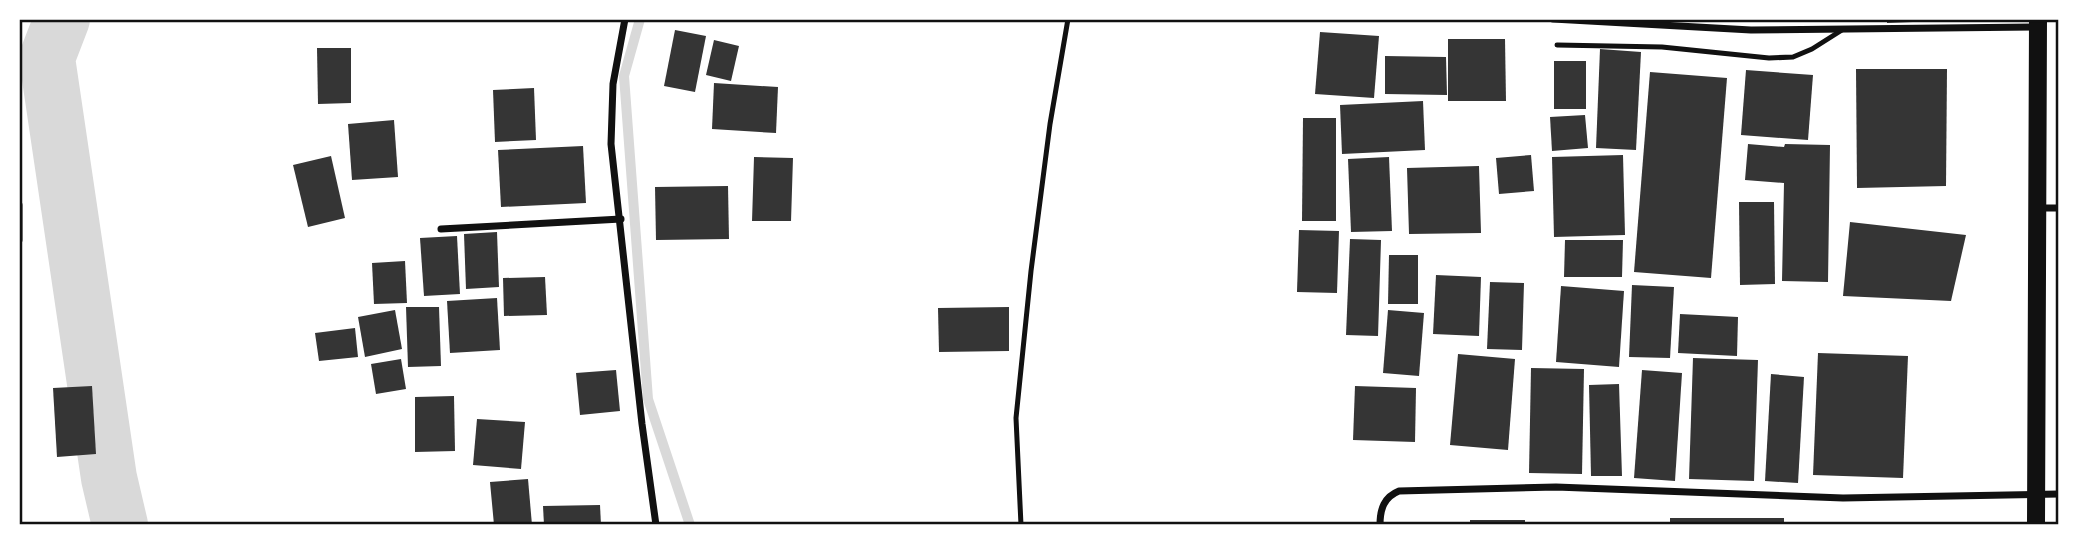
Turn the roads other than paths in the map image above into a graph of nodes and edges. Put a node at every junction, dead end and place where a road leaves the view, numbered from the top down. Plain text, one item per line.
1 (625, 19) edge
2 (1069, 19) edge
3 (1553, 19) edge
4 (2039, 23) edge
5 (1842, 30) junction
6 (1557, 45) dead end
7 (19, 205) edge
8 (2038, 208) junction
9 (2059, 208) edge
10 (621, 219) junction
11 (440, 229) dead end
12 (19, 240) edge
13 (2059, 494) edge
14 (2036, 495) junction
15 (656, 525) edge
16 (1021, 525) edge
17 (1380, 525) edge
18 (2036, 525) edge

1 - 10 street
2 - 16 lane
3 - 5 street
4 - 5 street
4 - 8 main road
5 - 6 lane
7 - 12 street
8 - 9 street
8 - 14 main road
10 - 11 street
10 - 15 street
13 - 14 street
14 - 17 street
14 - 18 main road

